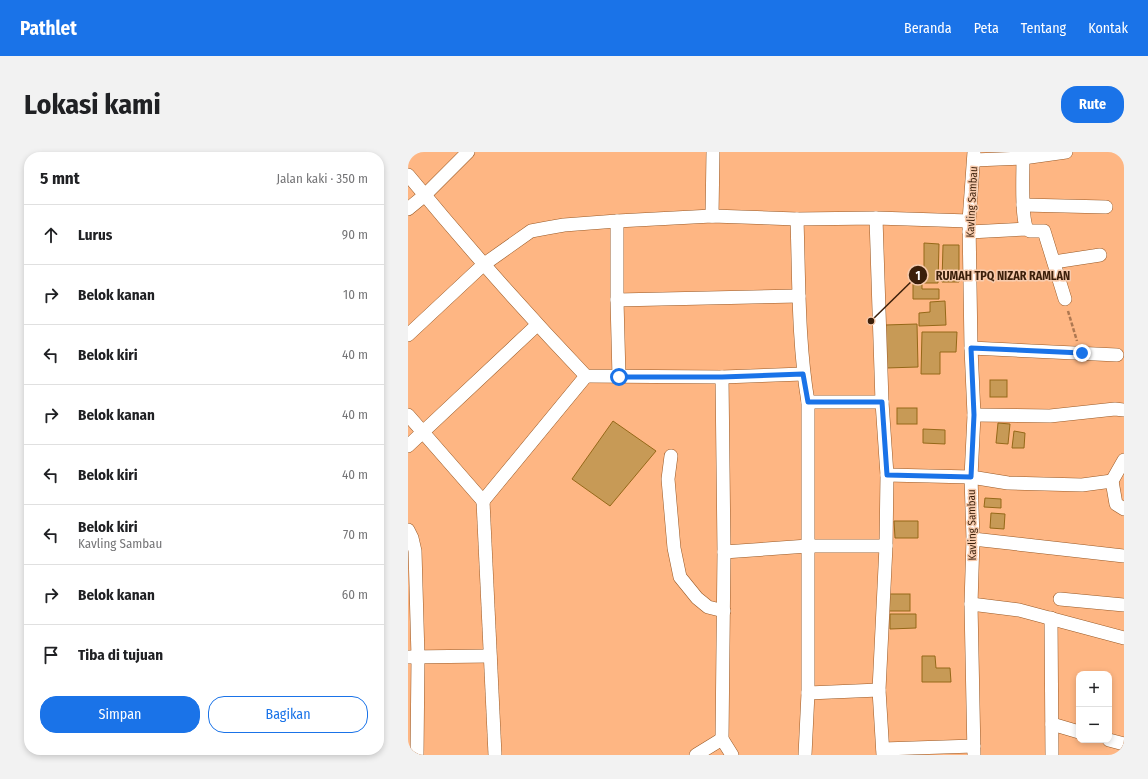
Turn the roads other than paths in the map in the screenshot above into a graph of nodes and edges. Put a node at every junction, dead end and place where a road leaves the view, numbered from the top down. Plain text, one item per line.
1 (468, 152) edge
2 (713, 152) edge
3 (1066, 152) edge
4 (974, 156) edge
5 (1022, 158) junction
6 (408, 175) edge
7 (425, 195) junction
8 (1023, 205) junction
9 (1106, 207) dead end
10 (408, 209) edge
11 (712, 216) junction
12 (876, 218) junction
13 (797, 219) junction
14 (617, 221) junction
15 (969, 226) junction
16 (1027, 229) junction
17 (1100, 255) dead end
18 (1054, 262) junction
19 (484, 265) junction
20 (799, 296) junction
21 (1065, 299) road end
22 (617, 300) junction
23 (537, 325) junction
24 (408, 335) edge
25 (971, 348) junction
26 (1117, 355) dead end
27 (803, 374) junction
28 (586, 376) junction
29 (619, 377) junction
30 (722, 377) junction
31 (808, 402) junction
32 (882, 402) junction
33 (1124, 410) edge
34 (408, 414) edge
35 (974, 415) junction
36 (423, 433) junction
37 (408, 446) edge
38 (671, 456) dead end
39 (1124, 460) edge
40 (887, 475) junction
41 (971, 477) junction
42 (1112, 481) junction
43 (483, 501) junction
44 (1124, 509) edge
45 (408, 530) edge
46 (974, 539) junction
47 (808, 546) junction
48 (886, 546) junction
49 (724, 552) junction
50 (1124, 556) edge
51 (1060, 599) dead end
52 (972, 604) junction
53 (1124, 605) edge
54 (724, 611) junction
55 (1051, 618) junction
56 (1124, 638) edge
57 (490, 656) junction
58 (413, 657) edge
59 (879, 690) junction
60 (808, 693) junction
61 (1052, 724) junction
62 (1076, 731) edge
63 (722, 739) junction
64 (1112, 741) edge
65 (1124, 744) edge
66 (974, 751) edge
67 (883, 752) edge
68 (417, 755) edge
69 (495, 755) edge
70 (696, 755) edge
71 (732, 755) edge
72 (805, 755) edge
73 (1052, 755) edge

1 - 7 street
2 - 11 street
3 - 5 street
4 - 5 street
4 - 15 street, Kavling Sambau
5 - 8 street
6 - 7 street
7 - 10 street
7 - 19 street
8 - 9 street
8 - 16 street
11 - 13 street
11 - 14 street
12 - 13 street
12 - 15 street
12 - 32 street
13 - 20 street
14 - 19 street
14 - 22 street
15 - 16 street
15 - 25 street, Kavling Sambau
16 - 18 street
17 - 18 street
18 - 21 street
19 - 23 street
19 - 24 street
20 - 22 street
20 - 27 street
22 - 29 street
23 - 28 street
23 - 36 street
25 - 26 street
25 - 35 street, Kavling Sambau
27 - 30 street
27 - 31 street
28 - 29 street
28 - 43 street
29 - 30 street
30 - 49 street
31 - 32 street
31 - 47 street
32 - 40 street
33 - 35 street
34 - 36 street
35 - 41 street, Kavling Sambau
36 - 37 street
36 - 43 street
38 - 54 street
39 - 42 street
40 - 41 street
40 - 48 street
41 - 42 street
41 - 46 street, Kavling Sambau
42 - 44 street
43 - 57 street
45 - 58 street
46 - 50 street
46 - 52 street, Kavling Sambau
47 - 48 street
47 - 49 street
47 - 60 street
48 - 59 street
49 - 54 street
51 - 53 street
52 - 55 street
52 - 66 street, Kavling Sambau
54 - 63 street
55 - 56 street
55 - 61 street
57 - 58 street
57 - 69 street
58 - 68 street
59 - 60 street
59 - 67 street
60 - 72 street
61 - 62 street
61 - 73 street
63 - 70 street
63 - 71 street
64 - 65 street
66 - 67 street

